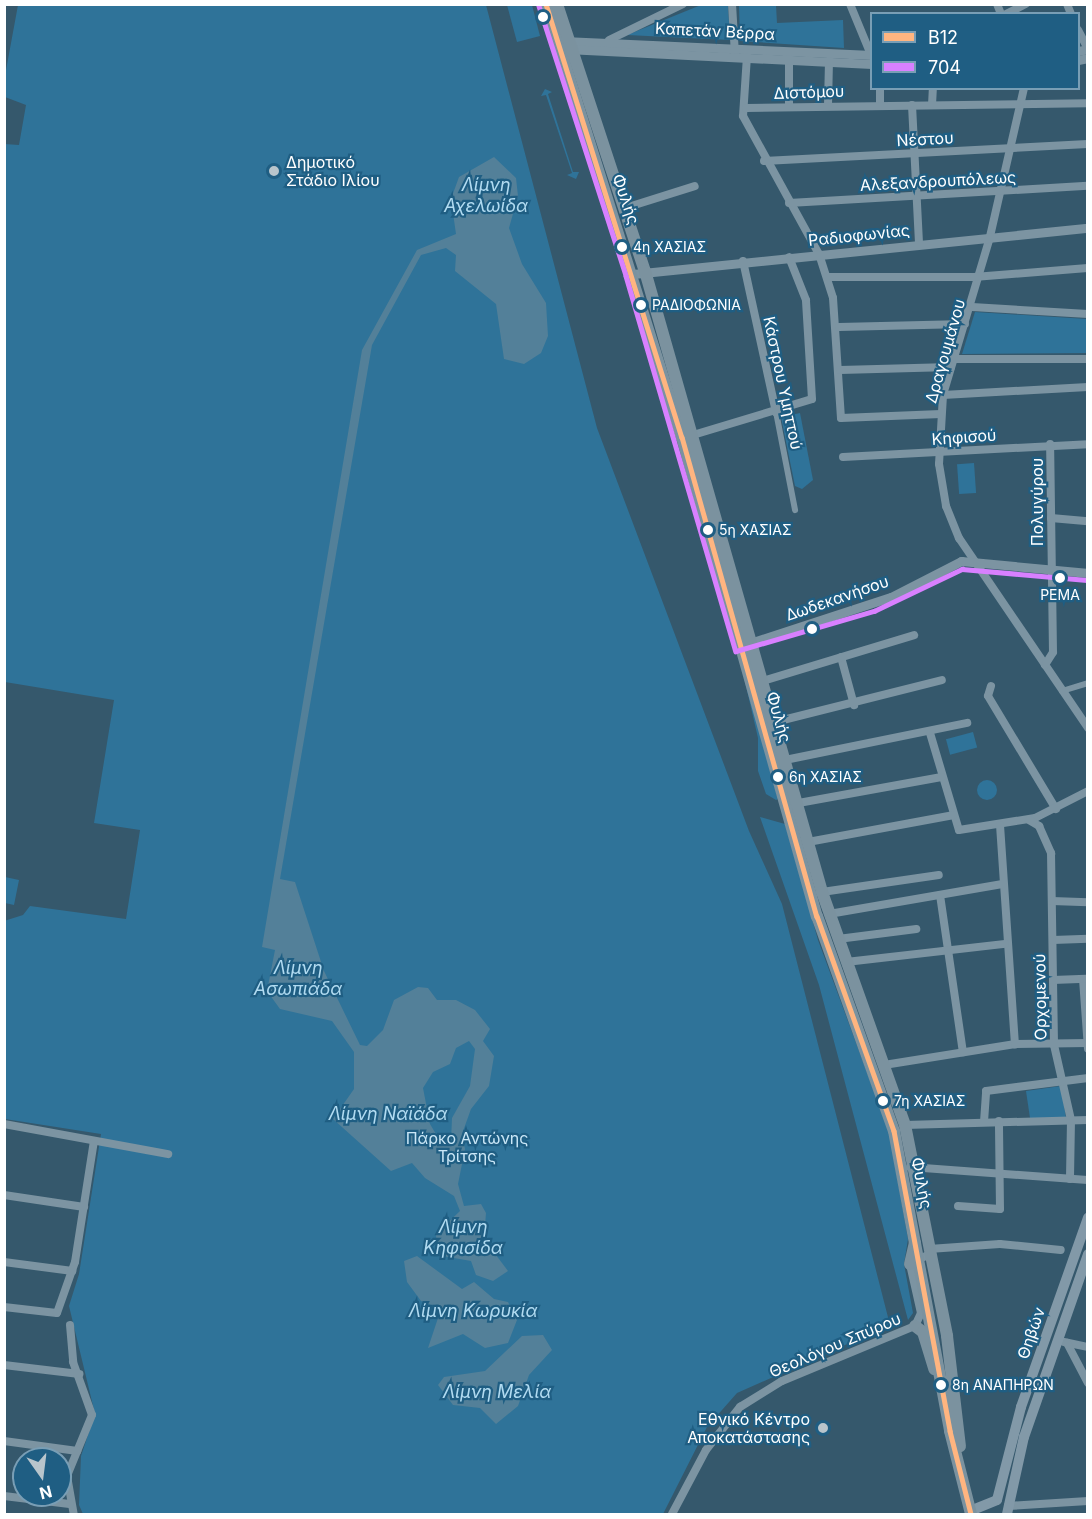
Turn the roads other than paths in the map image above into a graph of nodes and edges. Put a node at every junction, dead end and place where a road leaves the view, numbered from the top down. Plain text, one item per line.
1 (546, 4) edge
2 (557, 4) edge
3 (683, 4) edge
4 (732, 4) edge
5 (850, 4) edge
6 (1026, 4) edge
7 (1010, 12) edge
8 (1080, 34) edge
9 (609, 40) junction
10 (565, 45) junction
11 (1088, 49) edge
12 (706, 50) junction
13 (729, 51) junction
14 (870, 53) edge
15 (870, 55) edge
16 (747, 56) junction
17 (789, 59) junction
18 (829, 61) junction
19 (870, 64) edge
20 (880, 90) edge
21 (933, 90) edge
22 (1024, 90) edge
23 (1088, 103) edge
24 (880, 104) junction
25 (828, 105) junction
26 (912, 105) junction
27 (932, 105) junction
28 (789, 106) junction
29 (1022, 107) junction
30 (747, 108) junction
31 (1088, 144) edge
32 (1012, 149) junction
33 (915, 153) junction
34 (764, 161) junction
35 (695, 186) dead end
36 (1088, 186) edge
37 (1001, 191) junction
38 (916, 195) junction
39 (789, 203) junction
40 (625, 208) junction
41 (1088, 228) edge
42 (990, 237) junction
43 (919, 244) junction
44 (819, 255) junction
45 (789, 257) junction
46 (743, 261) junction
47 (1088, 268) edge
48 (639, 273) junction
49 (980, 276) junction
50 (827, 277) junction
51 (972, 307) junction
52 (1088, 314) edge
53 (965, 324) junction
54 (839, 327) junction
55 (1088, 359) edge
56 (952, 363) junction
57 (840, 370) junction
58 (1088, 387) edge
59 (943, 395) junction
60 (776, 412) junction
61 (941, 414) junction
62 (693, 435) junction
63 (1050, 444) junction
64 (1088, 444) edge
65 (938, 452) junction
66 (843, 458) dead end
67 (795, 510) dead end
68 (1051, 518) junction
69 (1088, 521) edge
70 (974, 562) junction
71 (1051, 570) junction
72 (1088, 573) edge
73 (914, 635) dead end
74 (746, 644) junction
75 (841, 657) junction
76 (1044, 665) junction
77 (942, 680) dead end
78 (763, 681) junction
79 (1088, 683) edge
80 (990, 686) dead end
81 (1062, 691) junction
82 (854, 705) junction
83 (775, 722) junction
84 (967, 723) dead end
85 (1088, 728) edge
86 (930, 733) junction
87 (785, 760) junction
88 (942, 777) junction
89 (1088, 790) edge
90 (791, 804) junction
91 (1053, 811) junction
92 (953, 815) junction
93 (1032, 819) junction
94 (1000, 825) junction
95 (808, 842) junction
96 (939, 875) dead end
97 (1002, 884) junction
98 (822, 892) junction
99 (940, 895) junction
100 (1052, 901) junction
101 (1088, 902) edge
102 (829, 914) junction
103 (916, 929) dead end
104 (837, 939) junction
105 (1088, 939) edge
106 (1053, 940) junction
107 (1005, 944) junction
108 (948, 951) junction
109 (846, 963) junction
110 (1085, 979) edge
111 (1053, 980) junction
112 (1015, 1044) junction
113 (1054, 1045) junction
114 (1087, 1045) edge
115 (963, 1053) junction
116 (884, 1065) junction
117 (1088, 1078) edge
118 (1062, 1080) junction
119 (1071, 1120) junction
120 (1088, 1120) edge
121 (999, 1121) junction
122 (984, 1122) junction
123 (4, 1124) edge
124 (905, 1125) junction
125 (94, 1141) junction
126 (168, 1154) dead end
127 (908, 1167) junction
128 (1000, 1175) junction
129 (1070, 1179) junction
130 (1088, 1180) edge
131 (4, 1195) edge
132 (84, 1206) junction
133 (957, 1206) dead end
134 (1088, 1218) edge
135 (1061, 1250) dead end
136 (1088, 1254) edge
137 (924, 1259) junction
138 (4, 1262) edge
139 (72, 1271) junction
140 (4, 1307) edge
141 (70, 1325) dead end
142 (915, 1326) junction
143 (1062, 1341) junction
144 (1088, 1347) edge
145 (4, 1365) edge
146 (79, 1374) junction
147 (1088, 1383) edge
148 (950, 1431) junction
149 (4, 1441) edge
150 (77, 1451) junction
151 (72, 1464) edge
152 (963, 1480) junction
153 (1088, 1502) edge
154 (1008, 1510) edge
155 (971, 1513) edge
156 (672, 1515) edge

1 - 10 main road, Φυλής
2 - 10 main road, Φυλής
3 - 9 street
4 - 13 street
5 - 14 street
6 - 7 street
8 - 11 street
9 - 10 street, Καπετάν Βέρρα
9 - 12 street, Καπετάν Βέρρα
10 - 12 street, Καπετάν Βέρρα
10 - 40 main road, Φυλής
10 - 48 main road, Φυλής
12 - 13 street, Καπετάν Βέρρα
13 - 15 street, Καπετάν Βέρρα
13 - 16 street, Καπετάν Βέρρα
16 - 17 street, Καπετάν Βέρρα
16 - 30 street
17 - 18 street, Καπετάν Βέρρα
17 - 28 street
18 - 19 street, Καπετάν Βέρρα
18 - 25 street
20 - 24 street
21 - 27 street
22 - 29 street, Δραγουμάνου
23 - 29 street, Διστόμου
24 - 25 street, Διστόμου
24 - 26 street, Διστόμου
25 - 28 street, Διστόμου
26 - 27 street, Διστόμου
26 - 33 street
27 - 29 street, Διστόμου
28 - 30 street, Διστόμου
29 - 32 street, Δραγουμάνου
30 - 34 street
31 - 32 street, Νέστου
32 - 33 street, Νέστου
32 - 37 street, Δραγουμάνου
33 - 34 street, Νέστου
33 - 38 street
34 - 39 street
35 - 40 street
36 - 37 street, Αλεξανδρουπόλεως
37 - 38 street, Αλεξανδρουπόλεως
37 - 42 street, Δραγουμάνου
38 - 39 street, Αλεξανδρουπόλεως
38 - 43 street
39 - 44 street
40 - 48 main road, Φυλής
41 - 42 street, Ραδιοφωνίας
42 - 43 street, Ραδιοφωνίας
42 - 49 street, Δραγουμάνου
43 - 44 street, Ραδιοφωνίας
44 - 45 street, Ραδιοφωνίας
44 - 50 street
45 - 46 street, Ραδιοφωνίας
45 - 60 street
46 - 48 street, Ραδιοφωνίας
46 - 60 street, Κάστρου Υμηττού
47 - 49 street
48 - 62 main road, Φυλής
48 - 74 main road, Φυλής
49 - 50 street
49 - 51 street, Δραγουμάνου
50 - 54 street
51 - 52 street
51 - 53 street, Δραγουμάνου
53 - 54 street
53 - 56 street, Δραγουμάνου
54 - 57 street
55 - 56 street
56 - 57 street
56 - 59 street, Δραγουμάνου
57 - 61 street
58 - 59 street
59 - 61 street, Δραγουμάνου
60 - 62 street
60 - 67 street, Κάστρου Υμηττού
61 - 65 street, Δραγουμάνου
62 - 74 main road, Φυλής
63 - 64 street, Κηφισού
63 - 65 street, Κηφισού
63 - 68 street, Πολυγύρου
65 - 66 street, Κηφισού
65 - 70 street, Δραγουμάνου
68 - 69 street
68 - 71 street, Πολυγύρου
70 - 71 street, Δωδεκανήσου
70 - 74 street, Δωδεκανήσου
70 - 76 street, Δραγουμάνου
71 - 72 street, Δωδεκανήσου
71 - 76 street, Πολυγύρου
73 - 75 street
74 - 78 main road, Φυλής
74 - 90 main road, Φυλής
75 - 78 street
75 - 82 street
76 - 81 street, Δραγουμάνου
77 - 82 street
78 - 83 main road, Φυλής
79 - 81 street
80 - 91 street
81 - 85 street, Δραγουμάνου
82 - 83 street
83 - 87 main road, Φυλής
84 - 86 street
86 - 87 street
86 - 88 street
87 - 90 main road, Φυλής
88 - 90 street
88 - 92 street
89 - 91 street
90 - 95 main road, Φυλής
90 - 127 main road, Φυλής
91 - 93 street
92 - 94 street
92 - 95 street
93 - 94 street
93 - 100 street, Ορχομενού
94 - 97 street
95 - 98 main road, Φυλής
96 - 98 street
97 - 99 street
97 - 107 street
98 - 102 main road, Φυλής
99 - 102 street
99 - 108 street
100 - 101 street
100 - 106 street, Ορχομενού
102 - 104 main road, Φυλής
103 - 104 street
104 - 109 main road, Φυλής
105 - 106 street
106 - 111 street, Ορχομενού
107 - 108 street
107 - 112 street
108 - 109 street
108 - 115 street
109 - 116 main road, Φυλής
110 - 111 street
110 - 114 street
111 - 113 street, Ορχομενού
112 - 113 street
112 - 115 street
113 - 114 street
113 - 118 street, Ορχομενού
115 - 116 street
116 - 124 main road, Φυλής
117 - 118 street
118 - 119 street, Ορχομενού
118 - 122 street
119 - 120 street
119 - 121 street
119 - 129 street, Ορχομενού
121 - 122 street
121 - 128 street
122 - 124 street
123 - 125 street
124 - 127 main road, Φυλής
125 - 126 street
125 - 132 street
127 - 128 street
127 - 137 main road, Φυλής
127 - 137 main road, Φυλής
128 - 129 street
128 - 133 street
129 - 130 street
131 - 132 street
132 - 139 street
134 - 155 main road, Θηβών
135 - 137 street
136 - 143 main road, Θηβών
137 - 142 street, Θεολόγου Σπύρου
137 - 148 main road, Φυλής
137 - 152 main road, Φυλής
138 - 139 street
139 - 140 street
141 - 146 street
142 - 148 main road
142 - 156 street, Θεολόγου Σπύρου
143 - 144 street
143 - 147 street
143 - 154 main road, Θηβών
145 - 146 street
146 - 150 street
148 - 152 main road, Φυλής
149 - 150 street
150 - 151 street
152 - 155 main road, Φυλής
153 - 154 street

